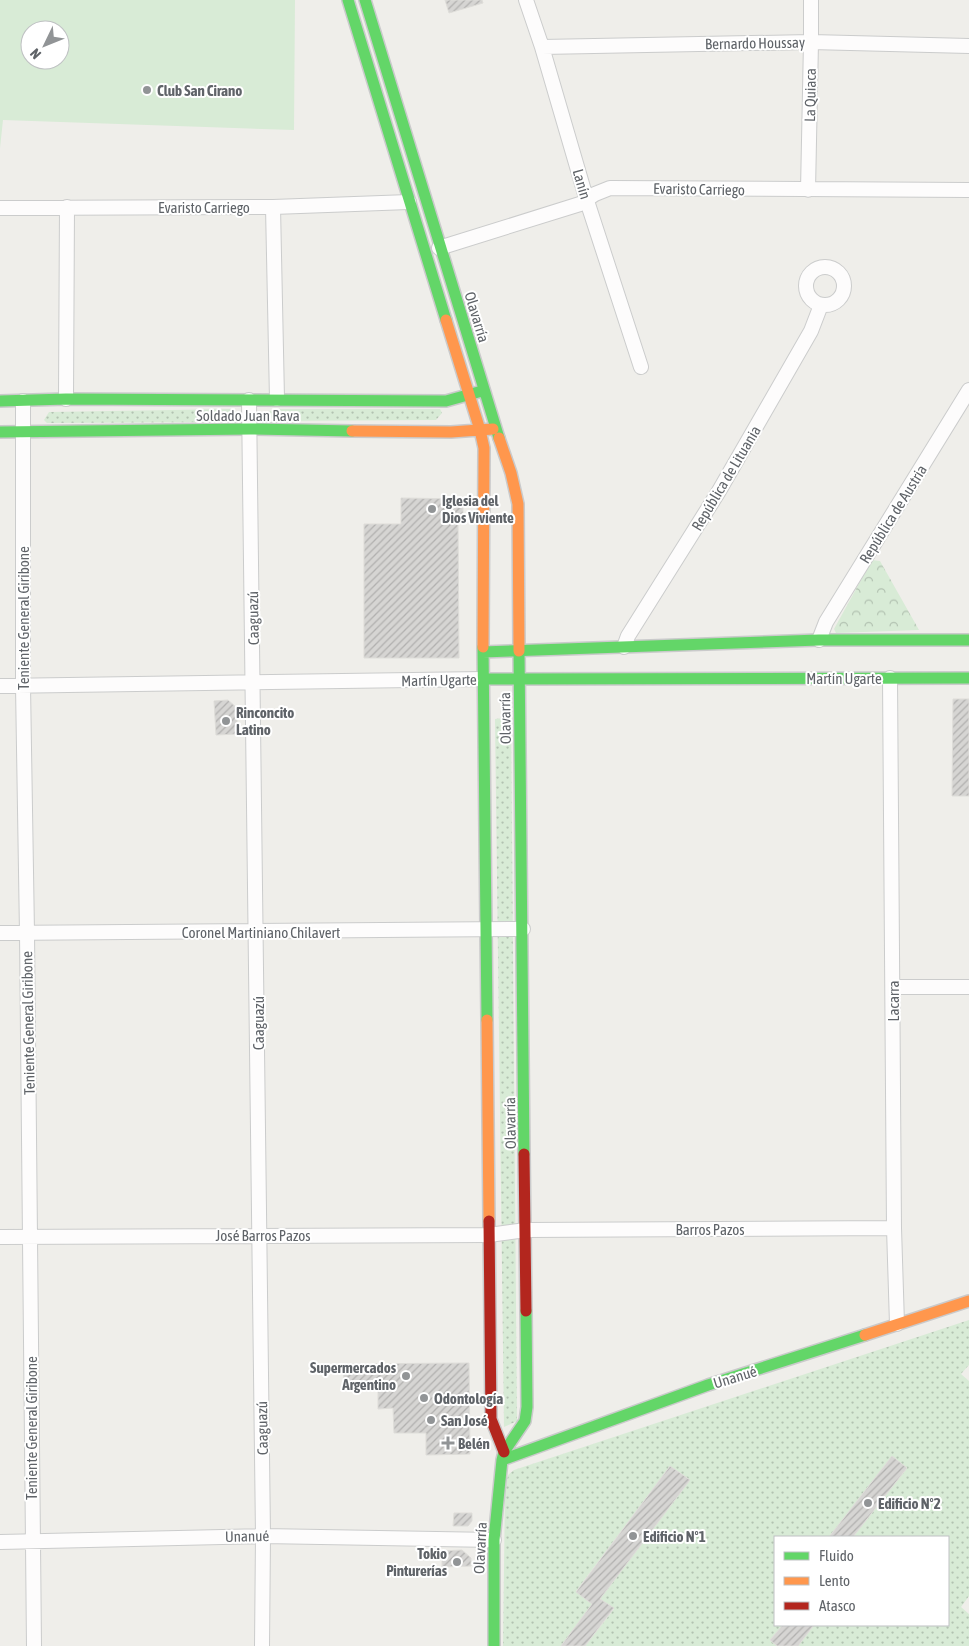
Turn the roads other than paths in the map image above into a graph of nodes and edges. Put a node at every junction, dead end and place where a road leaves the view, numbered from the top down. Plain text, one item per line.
1 (348, 0) edge
2 (365, 0) edge
3 (526, 0) edge
4 (811, 0) edge
5 (811, 42) junction
6 (969, 46) edge
7 (542, 48) junction
8 (808, 190) junction
9 (969, 190) edge
10 (586, 201) junction
11 (409, 202) junction
12 (273, 206) junction
13 (66, 207) junction
14 (0, 208) edge
15 (440, 248) junction
16 (821, 305) dead end
17 (641, 367) dead end
18 (969, 390) edge
19 (484, 391) junction
20 (468, 395) junction
21 (66, 399) junction
22 (278, 399) junction
23 (249, 400) junction
24 (0, 401) edge
25 (23, 401) junction
26 (250, 429) junction
27 (496, 429) junction
28 (480, 430) junction
29 (22, 431) junction
30 (0, 432) edge
31 (819, 640) junction
32 (969, 640) edge
33 (624, 647) junction
34 (519, 650) junction
35 (483, 652) junction
36 (890, 678) junction
37 (969, 678) edge
38 (484, 679) junction
39 (519, 680) junction
40 (254, 683) junction
41 (0, 686) edge
42 (23, 686) junction
43 (523, 929) junction
44 (486, 930) junction
45 (257, 932) junction
46 (27, 933) junction
47 (0, 934) edge
48 (893, 987) junction
49 (969, 987) edge
50 (894, 1228) junction
51 (526, 1230) junction
52 (259, 1235) junction
53 (489, 1235) junction
54 (30, 1236) junction
55 (0, 1237) edge
56 (969, 1301) edge
57 (897, 1324) junction
58 (503, 1456) junction
59 (263, 1536) junction
60 (32, 1540) junction
61 (494, 1540) junction
62 (0, 1542) edge
63 (34, 1646) edge
64 (262, 1646) edge
65 (494, 1646) edge

1 - 11 street, Olavarría
2 - 15 street, Olavarría
3 - 7 street, Lanín
4 - 5 street, La Quiaca
5 - 6 street, Bernardo Houssay
5 - 7 street, Bernardo Houssay
5 - 8 street, La Quiaca
7 - 10 street, Lanín
8 - 9 street, Evaristo Carriego
8 - 10 street, Evaristo Carriego
10 - 15 street, Evaristo Carriego
10 - 17 street, Lanín
11 - 12 street, Evaristo Carriego
11 - 20 street, Olavarría
12 - 13 street, Evaristo Carriego
12 - 22 street
13 - 14 street, Evaristo Carriego
13 - 21 street
15 - 19 street, Olavarría
16 - 33 street, República de Lituania
18 - 31 street, República de Austria
19 - 20 street, Soldado Juan Rava
19 - 27 street, Olavarría
20 - 22 street, Soldado Juan Rava
20 - 28 street, Olavarría
21 - 23 street, Soldado Juan Rava
21 - 25 street, Soldado Juan Rava
22 - 23 street, Soldado Juan Rava
23 - 26 street, Caaguazú
24 - 25 street, Soldado Juan Rava
25 - 29 street, Teniente General Giribone
26 - 28 street, Soldado Juan Rava
26 - 29 street, Soldado Juan Rava
26 - 40 street, Caaguazú
27 - 28 street, Soldado Juan Rava
27 - 34 street, Olavarría
28 - 35 street, Olavarría
29 - 30 street, Soldado Juan Rava
29 - 42 street, Teniente General Giribone
31 - 32 street, Martín Ugarte
31 - 33 street, Martín Ugarte
33 - 34 street, Martín Ugarte
34 - 35 street, Martín Ugarte
34 - 39 street, Olavarría
35 - 38 street, Olavarría
36 - 37 street, Martín Ugarte
36 - 39 street, Martín Ugarte
36 - 48 street, Lacarra
38 - 39 street, Martín Ugarte
38 - 40 street, Martín Ugarte
38 - 44 street, Olavarría
39 - 43 street, Olavarría
40 - 42 street, Martín Ugarte
40 - 45 street, Caaguazú
41 - 42 street, Martín Ugarte
42 - 46 street, Teniente General Giribone
43 - 44 street, Coronel Martiniano Chilavert
43 - 51 street, Olavarría
44 - 45 street, Coronel Martiniano Chilavert
44 - 53 street, Olavarría
45 - 46 street, Coronel Martiniano Chilavert
45 - 52 street, Caaguazú
46 - 47 street, Coronel Martiniano Chilavert
46 - 54 street, Teniente General Giribone
48 - 49 street
48 - 50 street, Lacarra
50 - 51 street, Barros Pazos
50 - 57 street, Lacarra
51 - 53 street, José Barros Pazos
51 - 58 street, Olavarría
52 - 53 street, José Barros Pazos
52 - 54 street, José Barros Pazos
52 - 59 street, Caaguazú
53 - 58 street, Olavarría
54 - 55 street, José Barros Pazos
54 - 60 street, Teniente General Giribone
56 - 57 street, Unanué
57 - 58 street, Unanué
58 - 61 street, Olavarría
59 - 60 street, Unanué
59 - 61 street, Unanué
59 - 64 street, Caaguazú
60 - 62 street, Unanué
60 - 63 street, Teniente General Giribone
61 - 65 street, Olavarría

